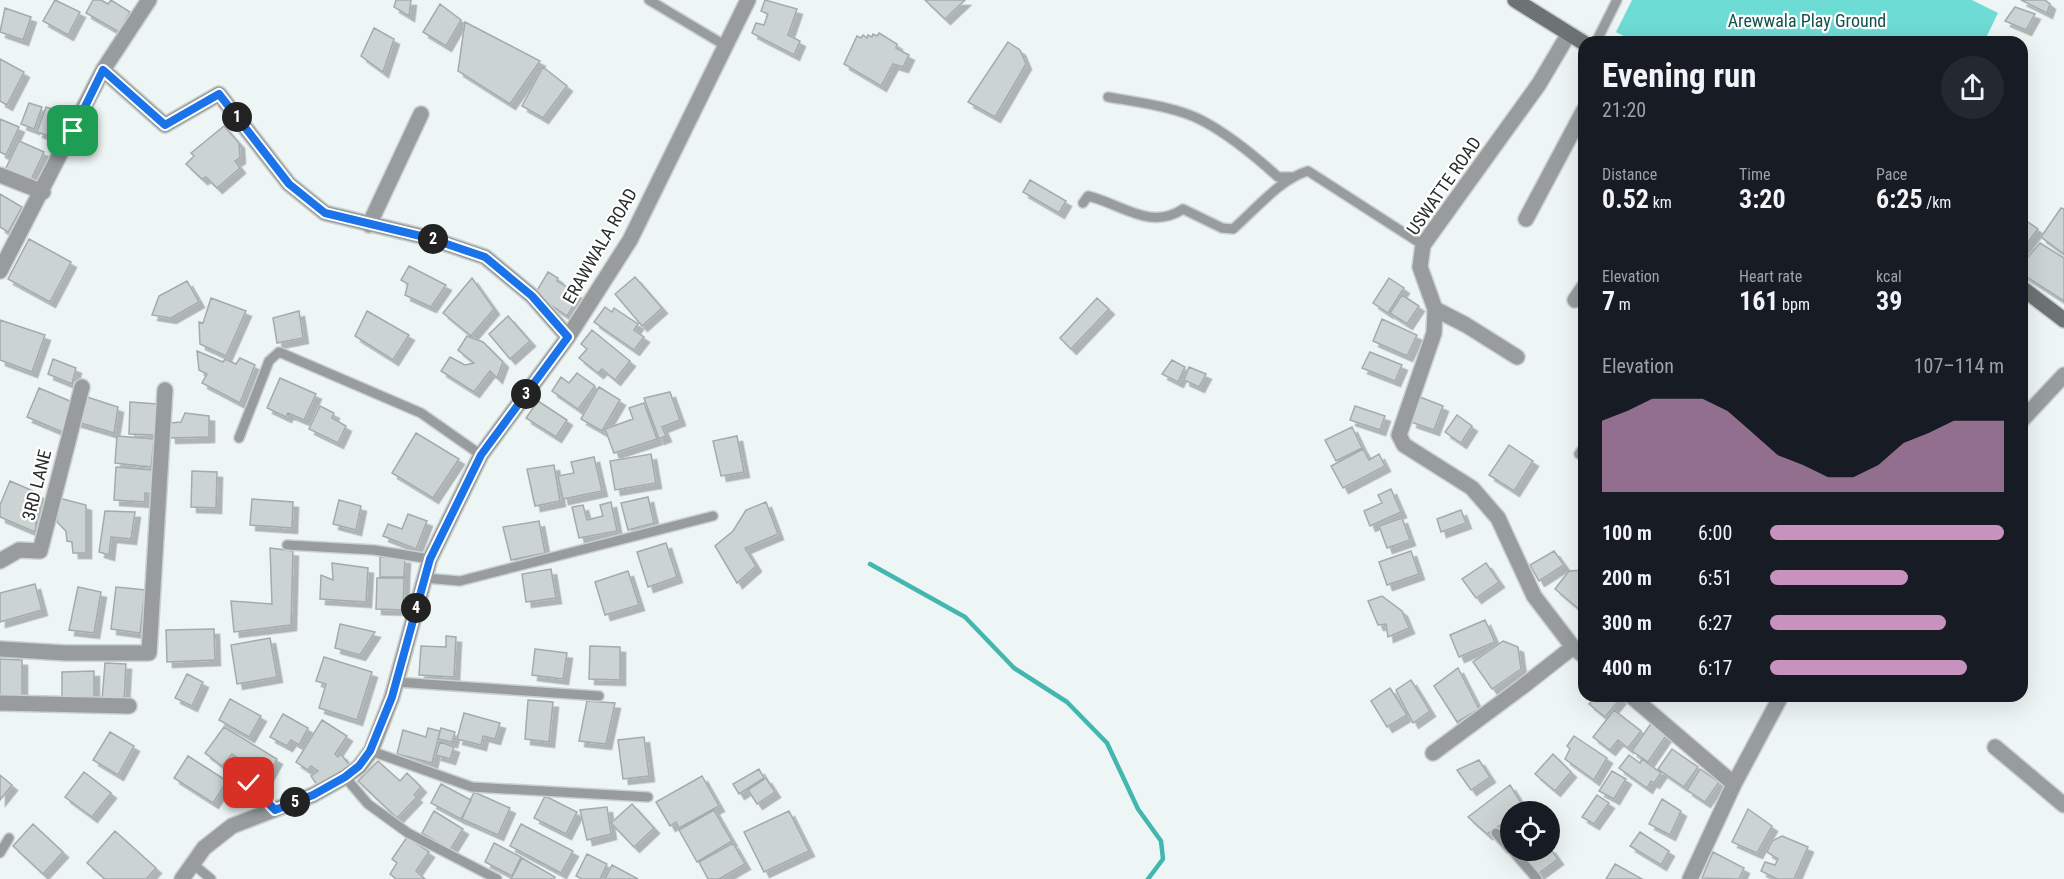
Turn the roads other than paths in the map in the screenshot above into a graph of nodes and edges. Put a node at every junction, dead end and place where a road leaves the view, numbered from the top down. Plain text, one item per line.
1 (149, 0) edge
2 (649, 0) edge
3 (748, 0) edge
4 (1515, 0) edge
5 (1617, 0) edge
6 (1568, 35) junction
7 (1599, 36) edge
8 (1578, 40) edge
9 (726, 46) junction
10 (103, 70) junction
11 (1108, 97) dead end
12 (421, 114) dead end
13 (1578, 121) edge
14 (0, 175) edge
15 (1291, 177) junction
16 (43, 192) junction
17 (1083, 202) dead end
18 (1526, 219) dead end
19 (369, 225) junction
20 (1423, 245) junction
21 (0, 271) edge
22 (2028, 293) edge
23 (1435, 309) junction
24 (2064, 320) edge
25 (568, 337) junction
26 (1517, 357) dead end
27 (2064, 375) edge
28 (81, 387) dead end
29 (165, 390) dead end
30 (2028, 414) edge
31 (239, 438) dead end
32 (481, 455) junction
33 (713, 516) dead end
34 (287, 545) dead end
35 (430, 559) junction
36 (0, 561) edge
37 (424, 578) junction
38 (0, 649) edge
39 (1578, 651) edge
40 (396, 682) junction
41 (599, 696) dead end
42 (1638, 702) edge
43 (1778, 702) edge
44 (0, 703) edge
45 (129, 706) dead end
46 (1995, 747) dead end
47 (370, 751) junction
48 (1432, 753) dead end
49 (237, 765) dead end
50 (345, 777) junction
51 (1734, 784) junction
52 (648, 797) dead end
53 (2064, 805) edge
54 (275, 810) junction
55 (1496, 832) dead end
56 (1500, 837) edge
57 (9, 838) dead end
58 (0, 854) edge
59 (1521, 861) edge
60 (193, 864) junction
61 (182, 879) edge
62 (211, 879) edge
63 (497, 879) edge
64 (1537, 879) edge
65 (1690, 879) edge

1 - 10 street
2 - 9 lane
3 - 9 street, ERAWWALA ROAD
4 - 6 street
5 - 7 lane
6 - 8 street
6 - 20 street, USWATTE ROAD
9 - 25 street, ERAWWALA ROAD
10 - 16 street
10 - 19 street
11 - 15 lane
12 - 19 street
13 - 18 street
14 - 16 street
15 - 17 lane
15 - 20 lane
16 - 21 street
19 - 25 street
20 - 23 street, USWATTE ROAD
22 - 24 street
23 - 26 street
23 - 39 street, USWATTE ROAD
25 - 32 street, ERAWWALA ROAD
27 - 30 street
28 - 36 street, 3RD LANE
29 - 38 street
31 - 32 lane
32 - 35 street, ERAWWALA ROAD
33 - 37 lane
34 - 35 lane
35 - 37 street, ERAWWALA ROAD
37 - 40 street, ERAWWALA ROAD
39 - 48 street
40 - 41 lane
40 - 47 street, ERAWWALA ROAD
42 - 51 street
43 - 51 street
44 - 45 street
46 - 53 street
47 - 50 street, ERAWWALA ROAD
47 - 52 lane
49 - 54 lane
50 - 54 street, ERAWWALA ROAD
50 - 63 lane
51 - 65 street
54 - 60 street, ERAWWALA ROAD
55 - 56 lane
57 - 58 lane
59 - 64 lane
60 - 61 street, ERAWWALA ROAD
60 - 62 lane

